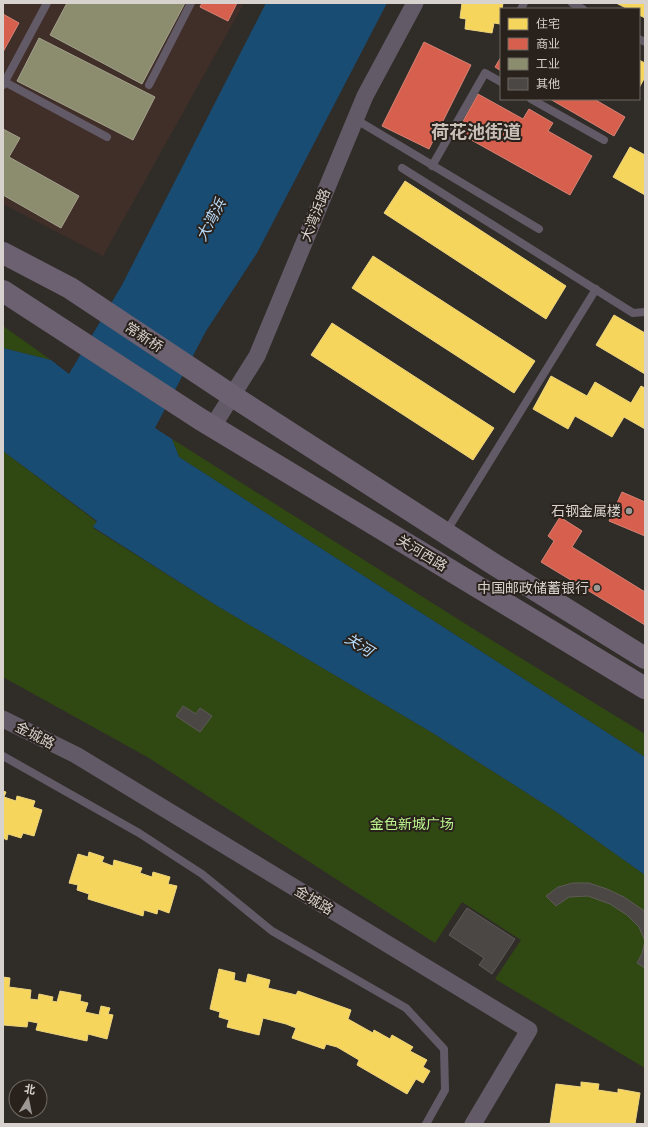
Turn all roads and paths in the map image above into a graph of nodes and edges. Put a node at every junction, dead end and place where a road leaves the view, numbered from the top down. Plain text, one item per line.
1 (47, 3) edge
2 (191, 3) edge
3 (415, 3) edge
4 (572, 3) edge
5 (581, 8) edge
6 (500, 81) edge
7 (4, 83) edge
8 (149, 85) dead end
9 (533, 100) edge
10 (355, 120) junction
11 (107, 137) dead end
12 (604, 140) dead end
13 (432, 166) junction
14 (402, 168) dead end
15 (538, 229) dead end
16 (3, 253) edge
17 (596, 289) junction
18 (3, 292) edge
19 (645, 312) edge
20 (225, 391) junction
21 (206, 423) junction
22 (446, 533) junction
23 (645, 658) edge
24 (645, 688) edge
25 (3, 719) edge
26 (3, 756) edge
27 (426, 1124) edge
28 (473, 1124) edge

1 - 7 lane
2 - 8 lane
3 - 10 street, 大湾浜路
4 - 5 lane
6 - 13 lane
7 - 11 lane
9 - 12 lane
10 - 13 lane
10 - 20 street, 大湾浜路
13 - 15 lane
14 - 17 lane
16 - 20 main road, 常新桥
17 - 19 lane
17 - 22 lane
18 - 21 main road
20 - 21 street, 大湾浜路
20 - 22 main road, 关河西路
21 - 24 main road, 关河西路
22 - 23 main road, 关河西路
25 - 28 street, 金城路
26 - 27 lane

